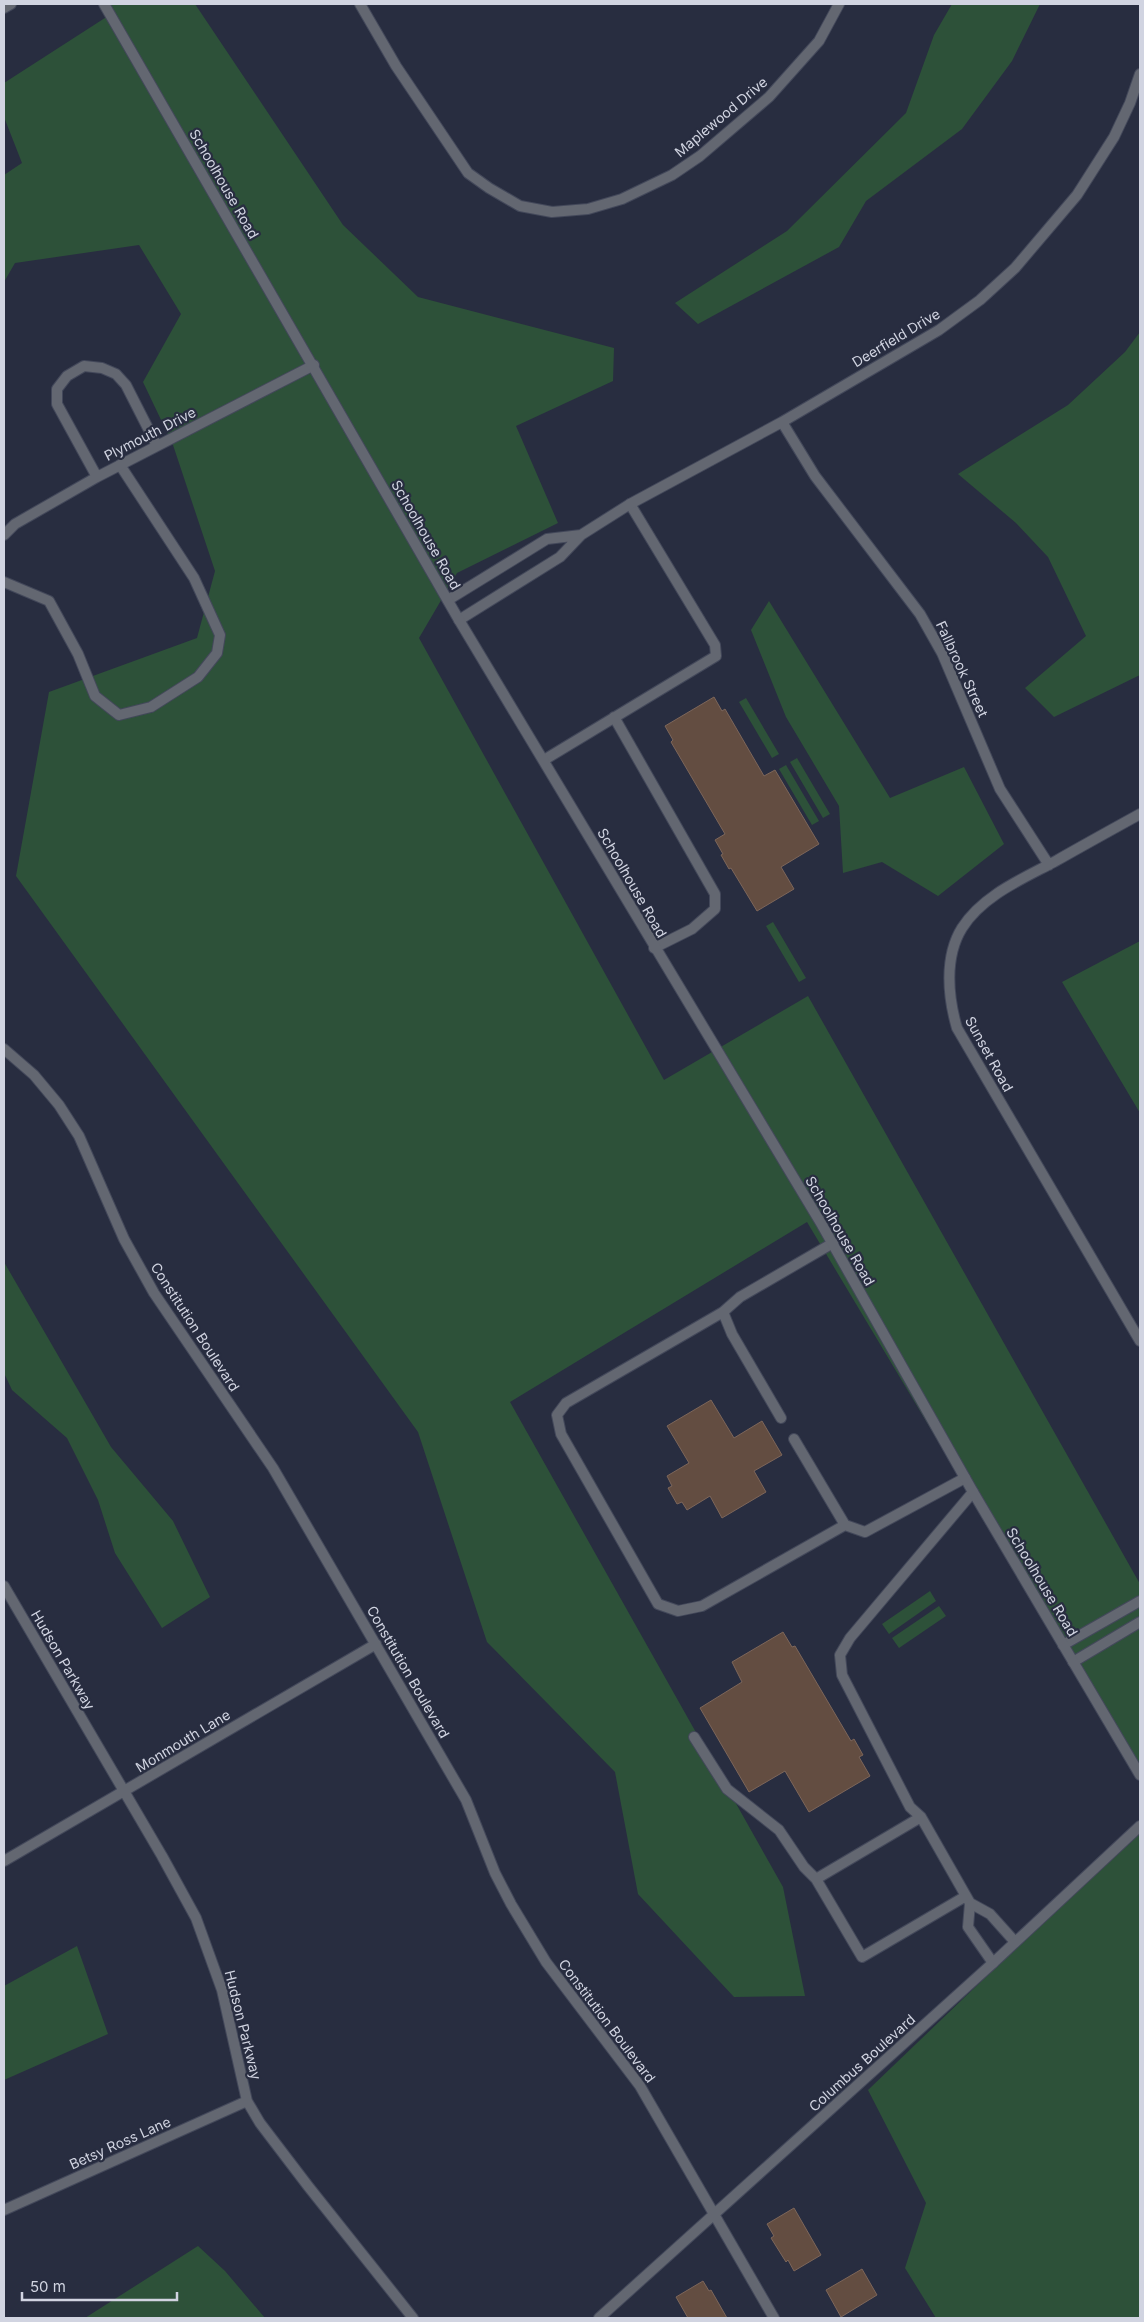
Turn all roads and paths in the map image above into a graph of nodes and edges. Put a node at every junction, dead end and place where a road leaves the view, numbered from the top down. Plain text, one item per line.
1 (11, 4) edge
2 (104, 4) edge
3 (839, 4) edge
4 (365, 5) edge
5 (4, 8) edge
6 (1140, 74) edge
7 (1135, 105) edge
8 (314, 365) junction
9 (782, 422) junction
10 (157, 446) junction
11 (120, 465) junction
12 (97, 477) junction
13 (630, 504) junction
14 (4, 535) edge
15 (581, 536) junction
16 (4, 582) edge
17 (448, 600) junction
18 (459, 620) junction
19 (614, 718) junction
20 (544, 760) junction
21 (1140, 814) edge
22 (1049, 865) junction
23 (654, 948) junction
24 (4, 1049) edge
25 (833, 1243) junction
26 (724, 1312) junction
27 (1140, 1340) edge
28 (781, 1418) dead end
29 (794, 1439) dead end
30 (965, 1478) junction
31 (973, 1492) junction
32 (845, 1525) junction
33 (4, 1586) edge
34 (1140, 1601) edge
35 (1140, 1622) edge
36 (376, 1644) junction
37 (1063, 1645) junction
38 (1073, 1662) junction
39 (694, 1738) dead end
40 (1140, 1774) edge
41 (124, 1792) junction
42 (921, 1817) junction
43 (1140, 1826) edge
44 (4, 1861) edge
45 (816, 1879) junction
46 (968, 1900) junction
47 (1015, 1942) junction
48 (993, 1963) junction
49 (247, 2102) junction
50 (4, 2210) edge
51 (713, 2216) junction
52 (413, 2318) edge
53 (599, 2318) edge
54 (774, 2318) edge

1 - 5 street
2 - 8 street, Schoolhouse Road
3 - 4 street, Maplewood Drive
6 - 7 street, Deerfield Drive
7 - 9 street, Deerfield Drive
8 - 10 street, Plymouth Drive
8 - 17 street, Schoolhouse Road
9 - 13 street, Deerfield Drive
9 - 22 street, Fallbrook Street
10 - 11 street, Plymouth Drive
10 - 12 street
11 - 12 street, Plymouth Drive
11 - 16 street
12 - 14 street, Plymouth Drive
13 - 15 street, Deerfield Drive
13 - 19 street
15 - 17 street, Deerfield Drive
15 - 18 street, Deerfield Drive
17 - 18 street, Schoolhouse Road
18 - 20 street, Schoolhouse Road
19 - 20 street
19 - 23 street
20 - 23 street, Schoolhouse Road
21 - 22 street, Sunset Road
22 - 27 street, Sunset Road
23 - 25 street, Schoolhouse Road
24 - 36 street, Constitution Boulevard
25 - 26 street
25 - 30 street, Schoolhouse Road
26 - 28 street
26 - 32 street
29 - 32 street
30 - 31 street, Schoolhouse Road
30 - 32 street
31 - 37 street, Schoolhouse Road
31 - 42 street
33 - 41 street, Hudson Parkway
34 - 37 street
35 - 38 street
36 - 41 street, Monmouth Lane
36 - 51 street, Constitution Boulevard
37 - 38 street, Schoolhouse Road
38 - 40 street, Schoolhouse Road
39 - 45 street
41 - 44 street, Monmouth Lane
41 - 49 street, Hudson Parkway
42 - 45 street
42 - 46 street
43 - 47 street, Columbus Boulevard
45 - 46 street
46 - 47 street
46 - 48 street
47 - 48 street, Columbus Boulevard
48 - 51 street, Columbus Boulevard
49 - 50 street, Betsy Ross Lane
49 - 52 street, Hudson Parkway
51 - 53 street, Columbus Boulevard
51 - 54 street, Constitution Boulevard

